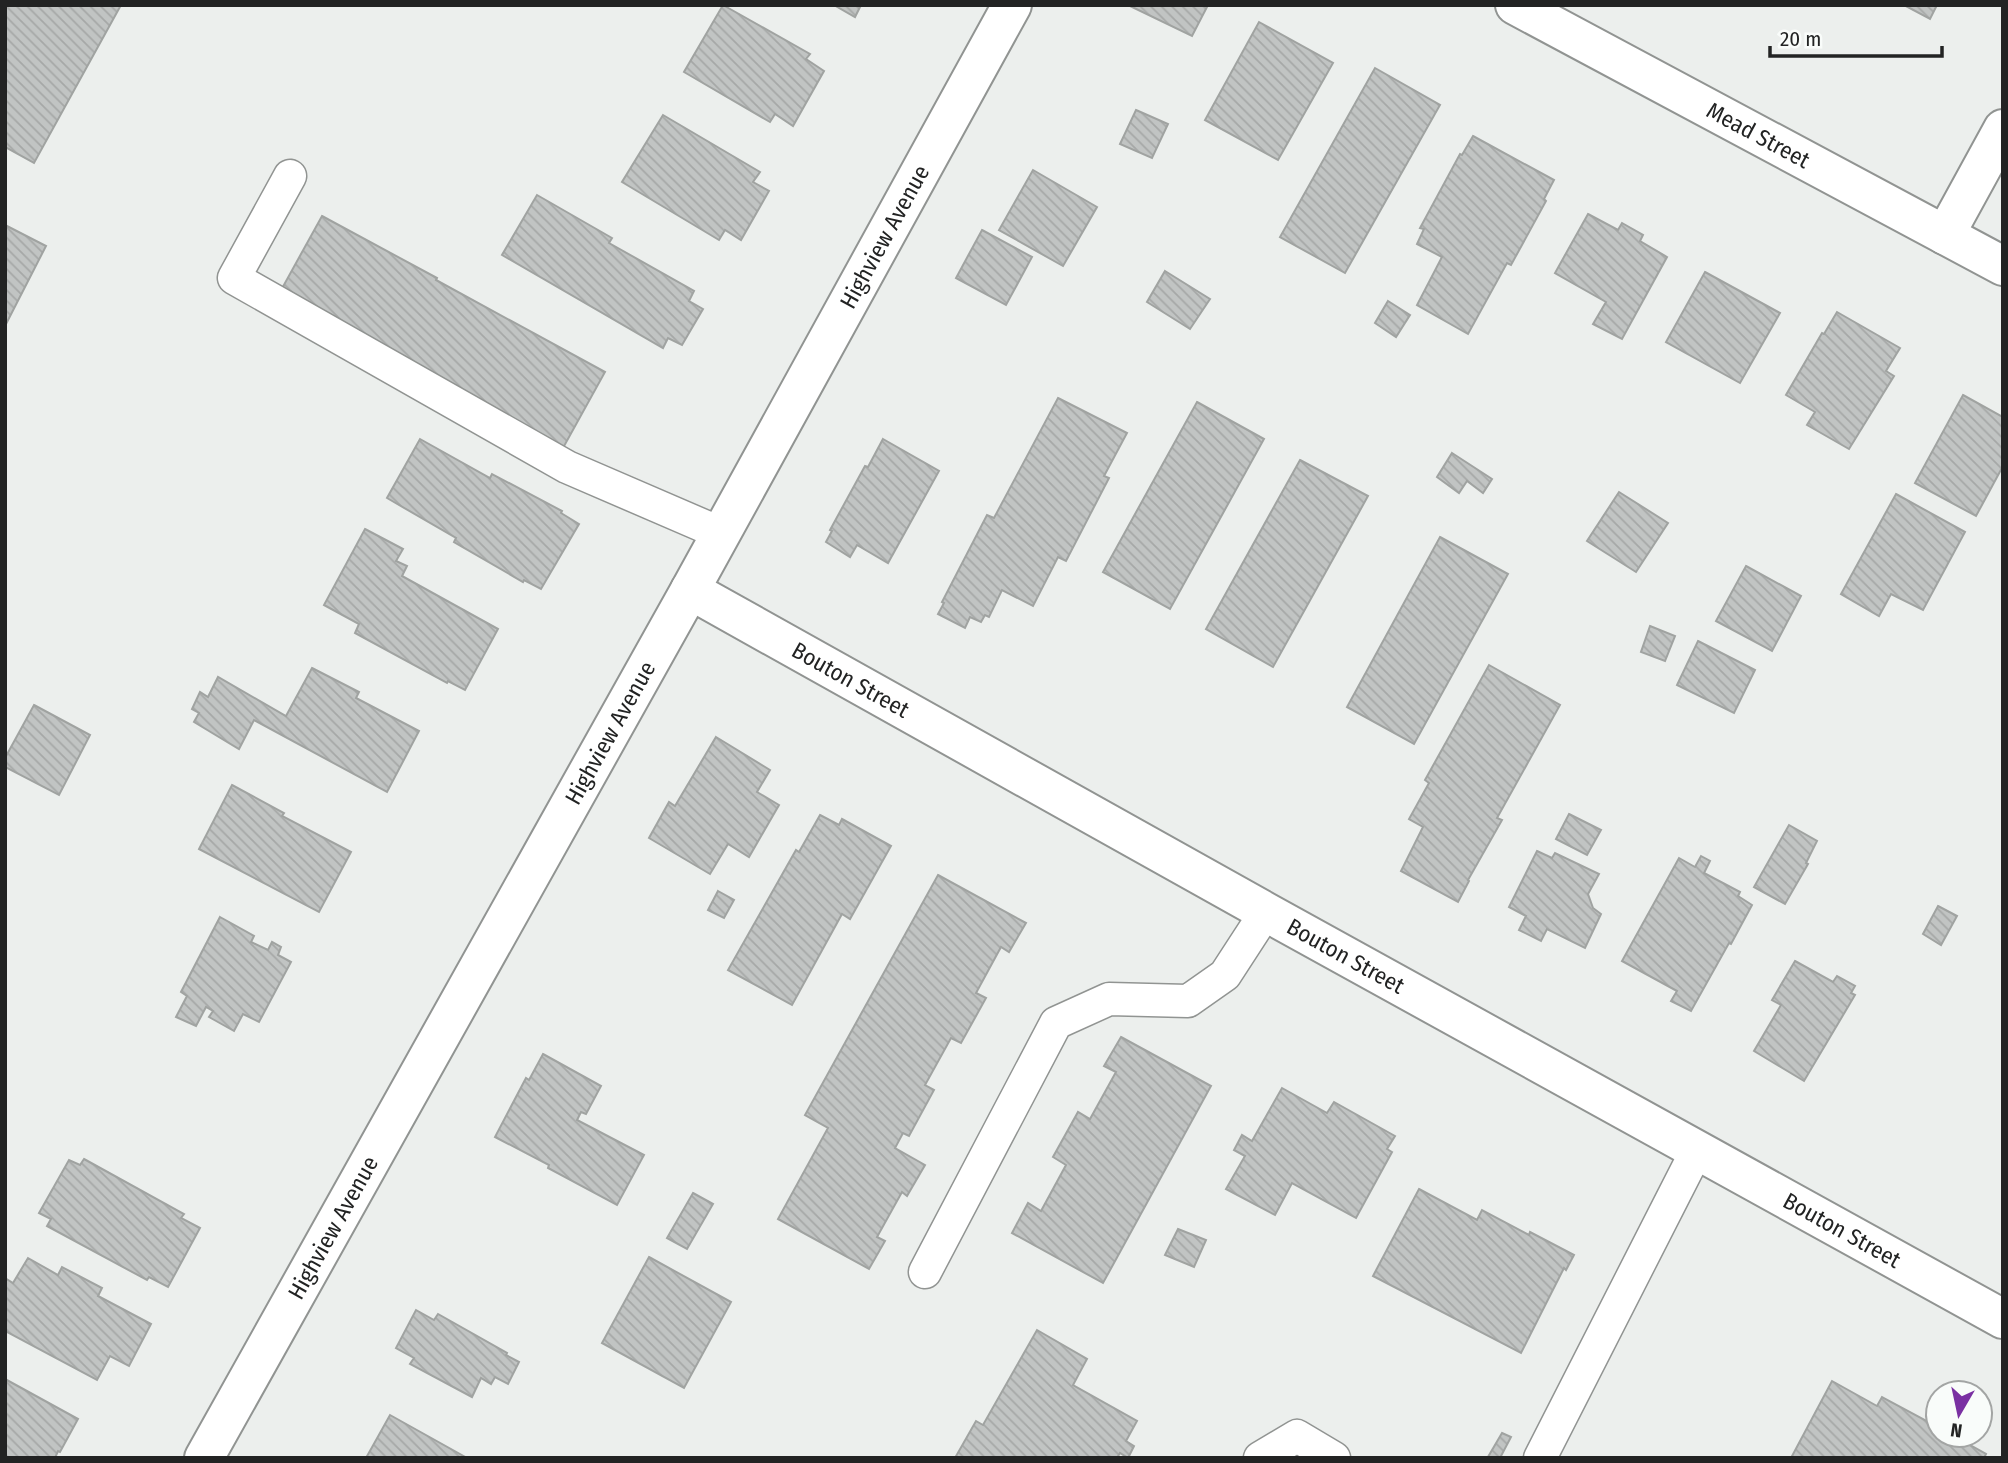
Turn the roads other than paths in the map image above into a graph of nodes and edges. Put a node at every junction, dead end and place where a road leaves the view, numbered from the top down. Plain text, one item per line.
1 (1012, 5) edge
2 (1515, 5) edge
3 (2003, 129) edge
4 (290, 176) dead end
5 (1945, 235) junction
6 (2003, 267) edge
7 (720, 533) junction
8 (690, 590) junction
9 (1266, 912) junction
10 (1697, 1150) junction
11 (925, 1272) dead end
12 (2003, 1319) edge
13 (204, 1458) edge
14 (1260, 1458) edge
15 (1334, 1458) edge
16 (1541, 1458) edge

1 - 7 street, Highview Avenue
2 - 5 street, Mead Street
3 - 5 street
4 - 7 lane
5 - 6 street, Mead Street
7 - 8 street, Highview Avenue
8 - 9 street, Bouton Street
8 - 13 street, Highview Avenue
9 - 10 street, Bouton Street
9 - 11 lane
10 - 12 street, Bouton Street
10 - 16 lane
14 - 15 lane

